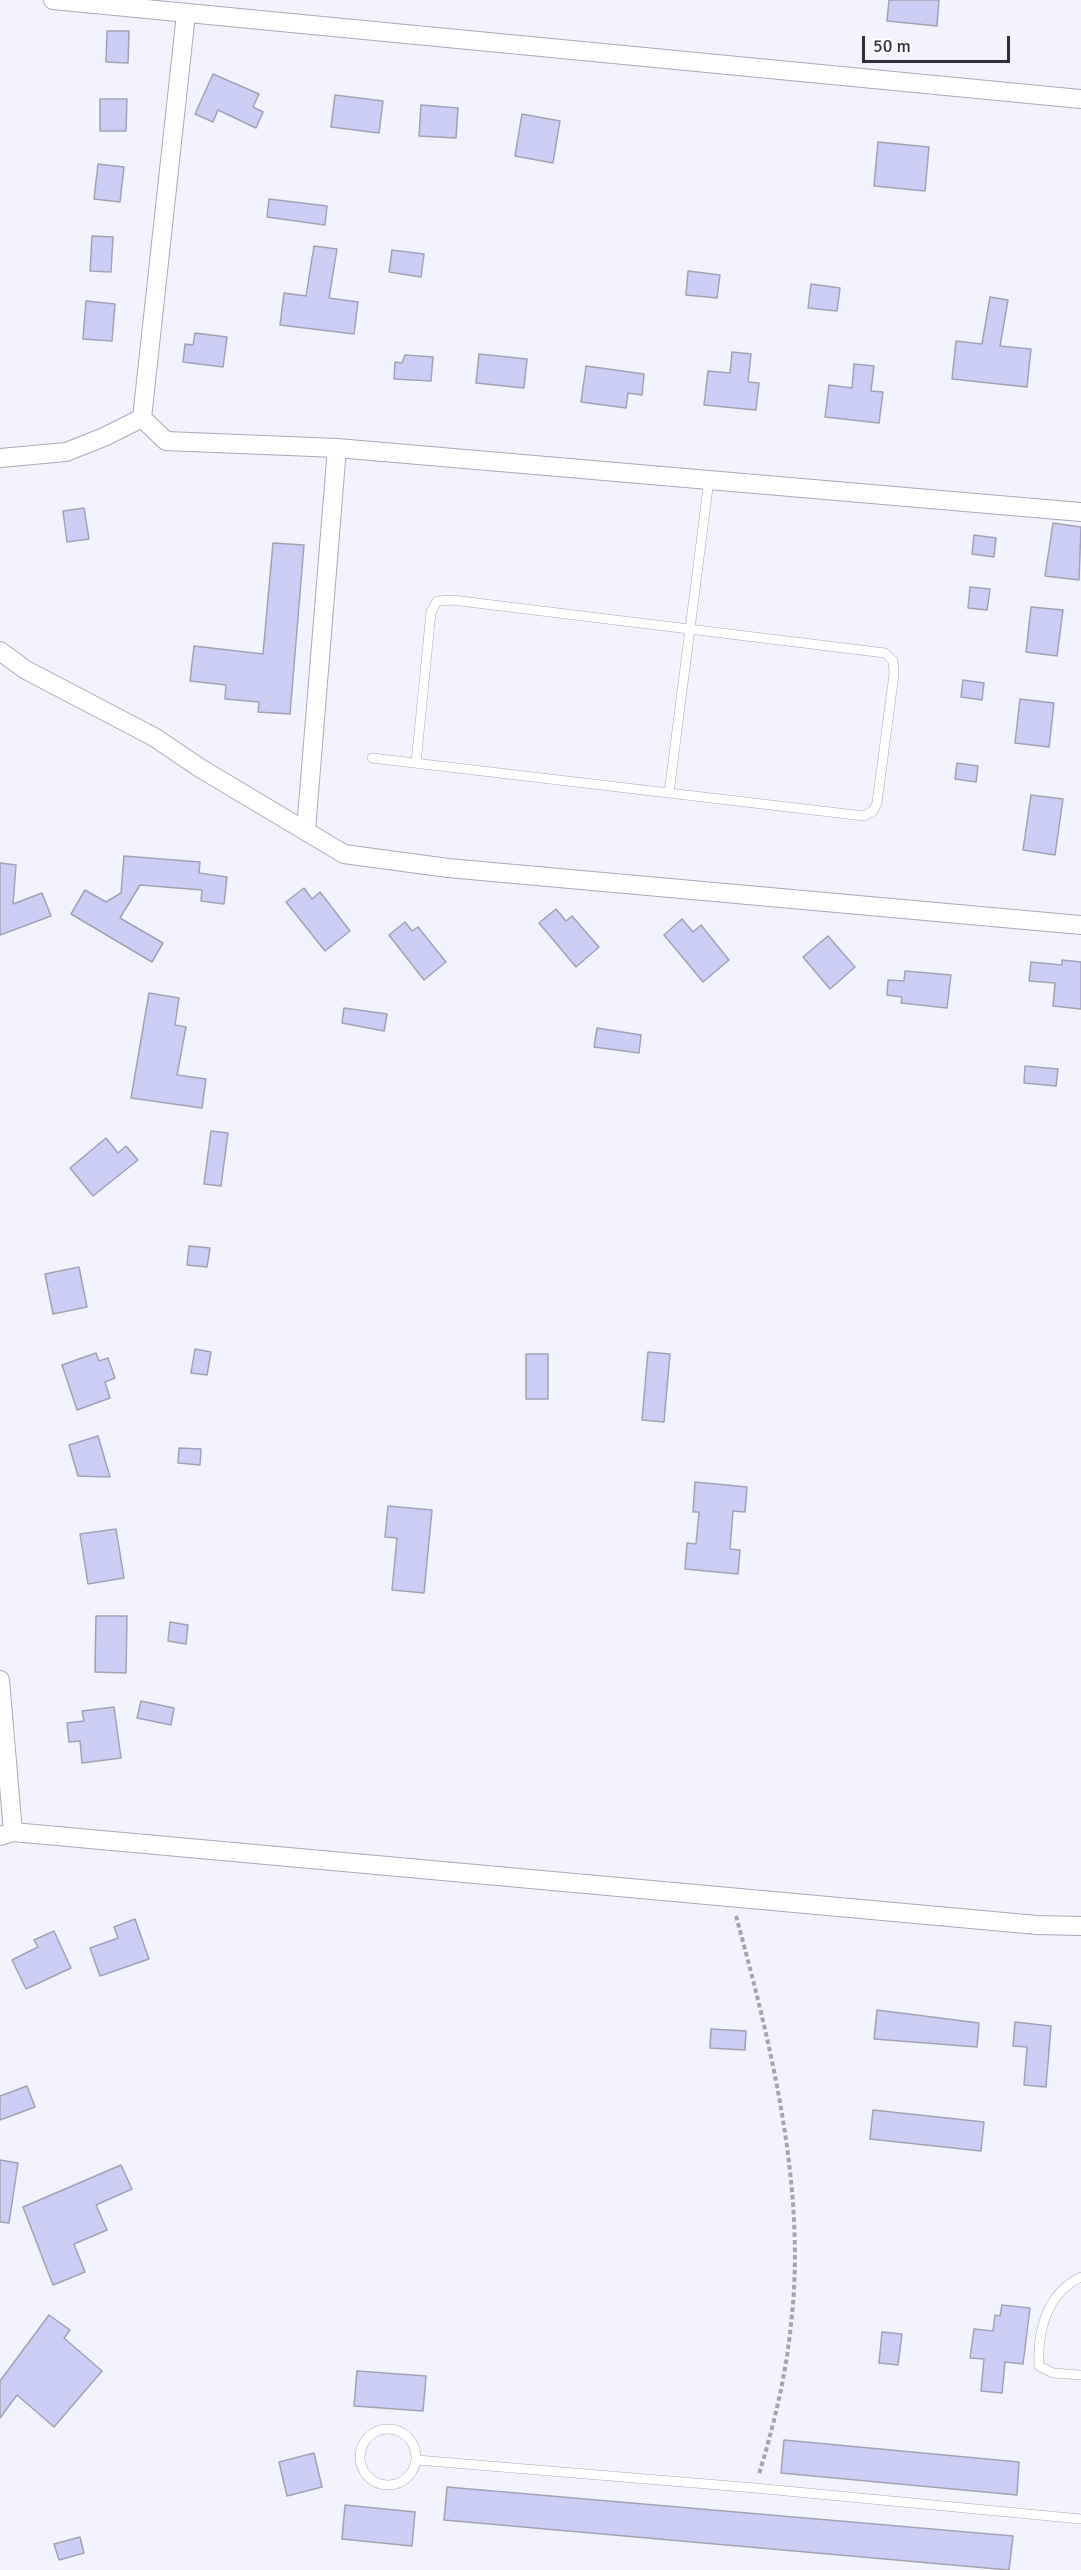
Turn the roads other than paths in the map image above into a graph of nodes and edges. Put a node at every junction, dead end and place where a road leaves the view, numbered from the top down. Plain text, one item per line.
1 (53, 0) edge
2 (186, 14) junction
3 (1081, 99) edge
4 (142, 418) junction
5 (337, 448) junction
6 (0, 458) edge
7 (709, 480) junction
8 (1081, 512) edge
9 (689, 631) junction
10 (0, 651) edge
11 (372, 758) dead end
12 (416, 764) junction
13 (669, 793) junction
14 (306, 830) junction
15 (1081, 925) edge
16 (0, 1680) edge
17 (6, 1834) edge
18 (1081, 1926) edge
19 (1081, 2277) edge
20 (1081, 2375) edge
21 (417, 2460) junction
22 (1081, 2519) edge

1 - 2 street
2 - 3 street
2 - 4 street
4 - 5 street
4 - 6 street
5 - 7 street
5 - 14 street
7 - 8 street
7 - 9 lane
9 - 12 lane
9 - 13 lane
9 - 13 lane
10 - 14 street
11 - 12 lane
12 - 13 lane
14 - 15 street
16 - 17 street
17 - 18 street
19 - 20 lane
21 - 21 lane
21 - 22 lane

